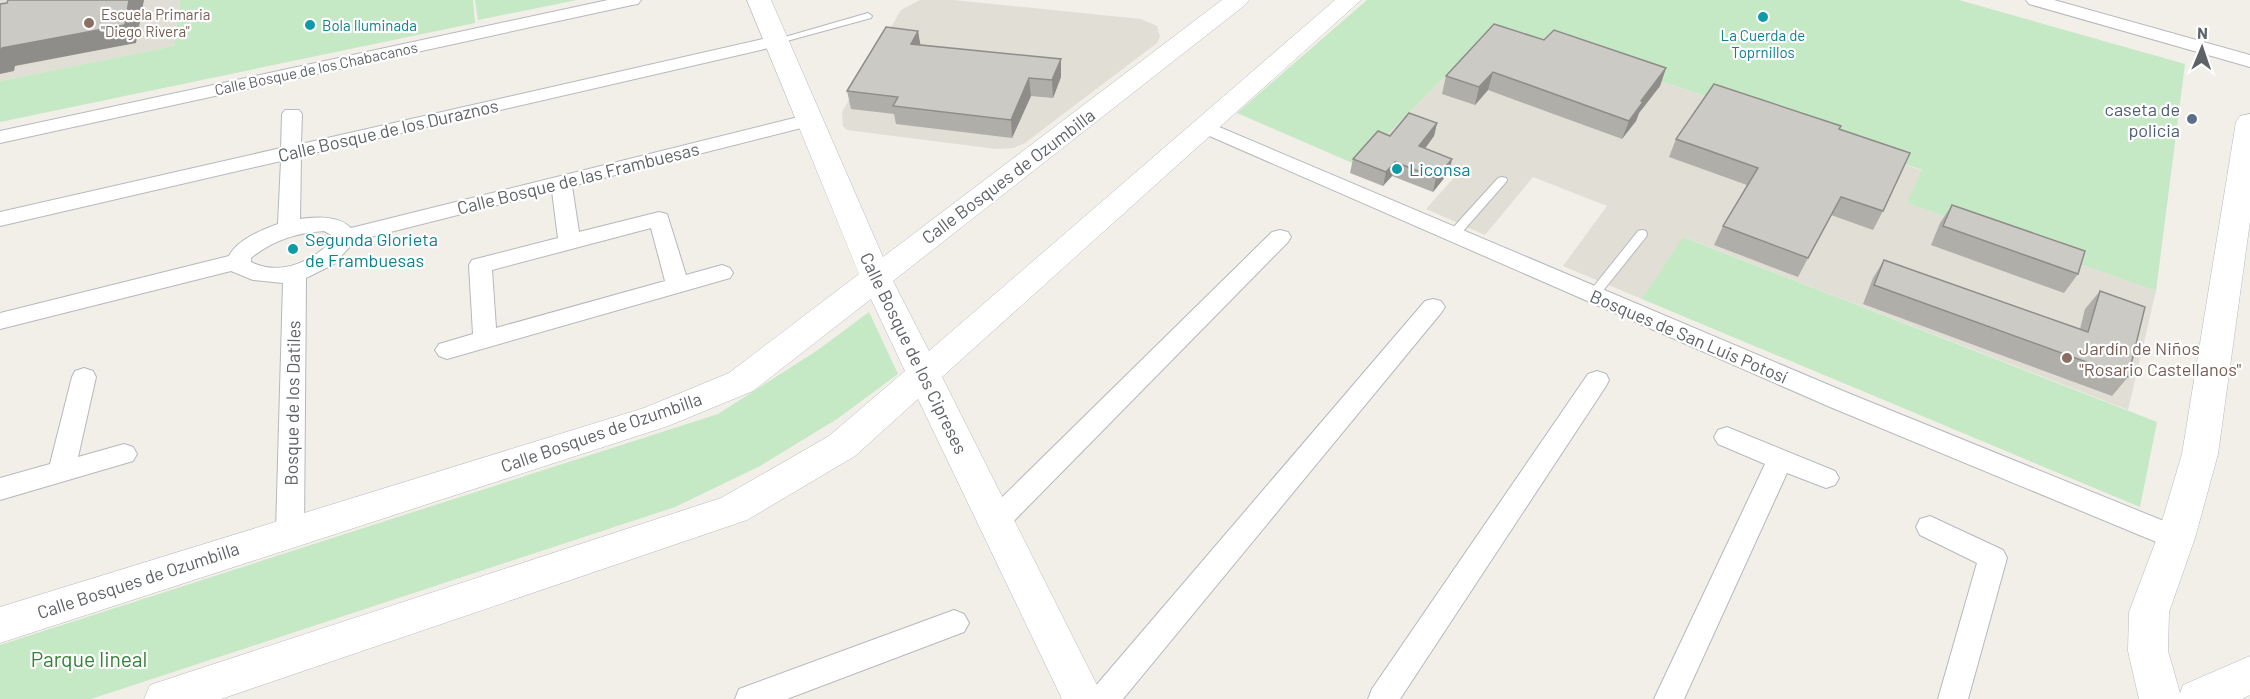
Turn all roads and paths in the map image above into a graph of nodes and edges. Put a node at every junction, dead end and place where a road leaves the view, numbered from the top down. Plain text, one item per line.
1 (632, 0) edge
2 (759, 0) edge
3 (1237, 0) edge
4 (1349, 0) edge
5 (2035, 0) edge
6 (868, 16) dead end
7 (776, 41) junction
8 (2250, 61) edge
9 (293, 73) junction
10 (810, 120) junction
11 (2250, 122) edge
12 (1206, 127) junction
13 (0, 137) edge
14 (291, 152) junction
15 (1502, 180) dead end
16 (561, 182) junction
17 (0, 219) edge
18 (289, 228) junction
19 (1454, 234) junction
20 (1642, 234) dead end
21 (347, 236) junction
22 (1280, 237) dead end
23 (570, 242) junction
24 (240, 261) junction
25 (722, 273) dead end
26 (295, 274) junction
27 (876, 277) junction
28 (678, 286) junction
29 (1594, 294) junction
30 (1433, 307) dead end
31 (0, 321) edge
32 (485, 339) junction
33 (447, 350) dead end
34 (925, 375) junction
35 (84, 377) dead end
36 (1597, 380) dead end
37 (1727, 437) dead end
38 (123, 454) dead end
39 (1780, 459) junction
40 (62, 471) junction
41 (1826, 478) dead end
42 (0, 489) edge
43 (996, 521) junction
44 (1930, 527) dead end
45 (290, 532) junction
46 (2176, 538) junction
47 (954, 623) dead end
48 (0, 625) edge
49 (2250, 675) edge
50 (800, 690) edge
51 (165, 699) edge
52 (750, 699) edge
53 (1083, 699) edge
54 (1104, 699) edge
55 (1383, 699) edge
56 (1669, 699) edge
57 (1953, 699) edge
58 (2160, 699) edge
59 (2198, 699) edge

1 - 9 street, Calle Bosque de los Chabacanos
2 - 7 main road, Calle Bosque de los Cipreses
3 - 27 main road, Calle Bosques de Ozumbilla
4 - 12 main road
5 - 8 street
6 - 7 lane
7 - 10 main road, Calle Bosque de los Cipreses
7 - 14 street, Calle Bosque de los Duraznos
9 - 13 street, Calle Bosque de los Chabacanos
9 - 14 street
10 - 16 street, Calle Bosque de las Frambuesas
10 - 27 main road, Calle Bosque de los Cipreses
11 - 46 main road
12 - 19 street, Bosques de San Luis Potosí
12 - 34 main road
14 - 17 street, Calle Bosque de los Duraznos
14 - 18 street
15 - 19 lane
16 - 21 street, Calle Bosque de las Frambuesas
16 - 23 street
18 - 21 street
18 - 24 street
19 - 29 street, Bosques de San Luis Potosí
20 - 29 lane
21 - 26 street
22 - 43 street
23 - 28 street
23 - 32 street
24 - 26 street
24 - 31 street
25 - 28 street
26 - 45 street, Bosque de los Datiles
27 - 34 main road, Calle Bosque de los Cipreses
27 - 45 main road, Calle Bosques de Ozumbilla
28 - 32 street
29 - 46 street, Bosques de San Luis Potosí
30 - 54 street
32 - 33 street
34 - 43 main road, Calle Bosque de los Cipreses
34 - 51 main road
35 - 40 street
36 - 55 street
37 - 39 street
38 - 40 street
39 - 41 street
39 - 56 street
40 - 42 street
43 - 53 main road, Calle Bosque de los Cipreses
44 - 57 street
45 - 48 main road, Calle Bosques de Ozumbilla
46 - 58 main road
47 - 50 street
49 - 59 main road
50 - 52 street

